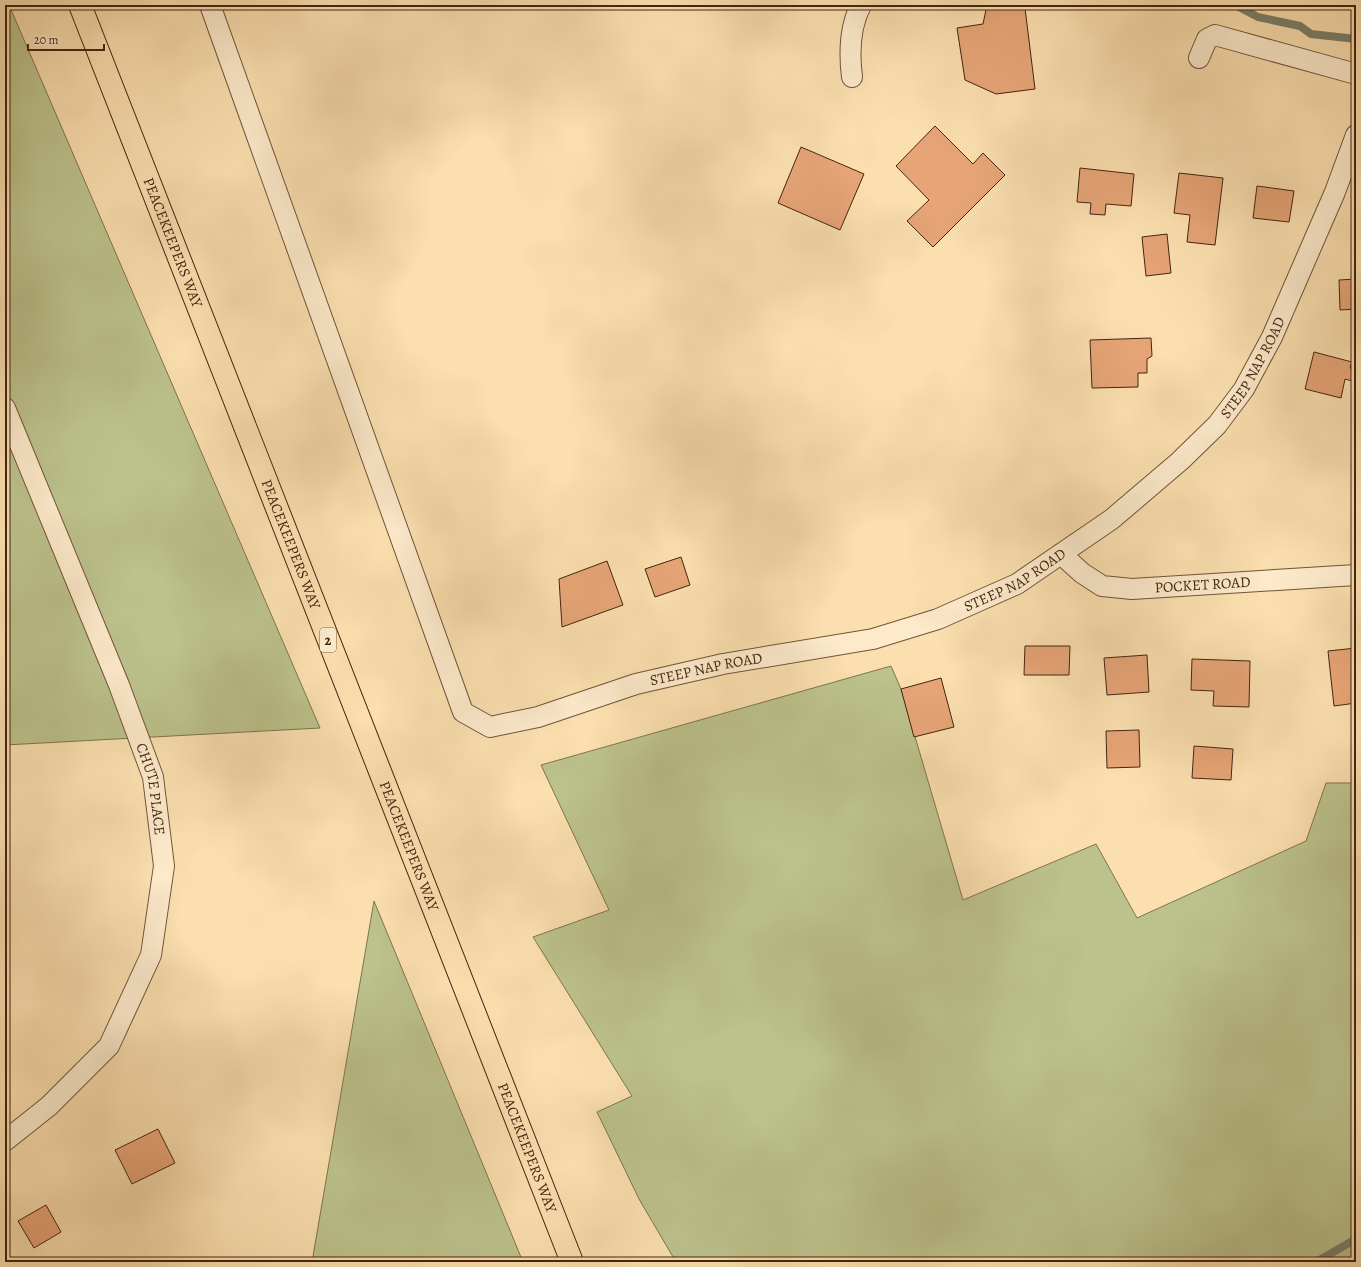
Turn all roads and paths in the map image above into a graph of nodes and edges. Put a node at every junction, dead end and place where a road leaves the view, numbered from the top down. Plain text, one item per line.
1 (80, 5) edge
2 (210, 5) edge
3 (861, 5) edge
4 (1199, 58) dead end
5 (1356, 74) edge
6 (852, 77) dead end
7 (1356, 135) edge
8 (5, 408) edge
9 (1061, 554) junction
10 (1356, 576) edge
11 (5, 1141) edge
12 (572, 1262) edge

1 - 12 highway, PEACEKEEPERS WAY / 2
2 - 9 street, STEEP NAP ROAD
3 - 6 street
4 - 5 street
7 - 9 street, STEEP NAP ROAD
8 - 11 street, CHUTE PLACE
9 - 10 street, POCKET ROAD

